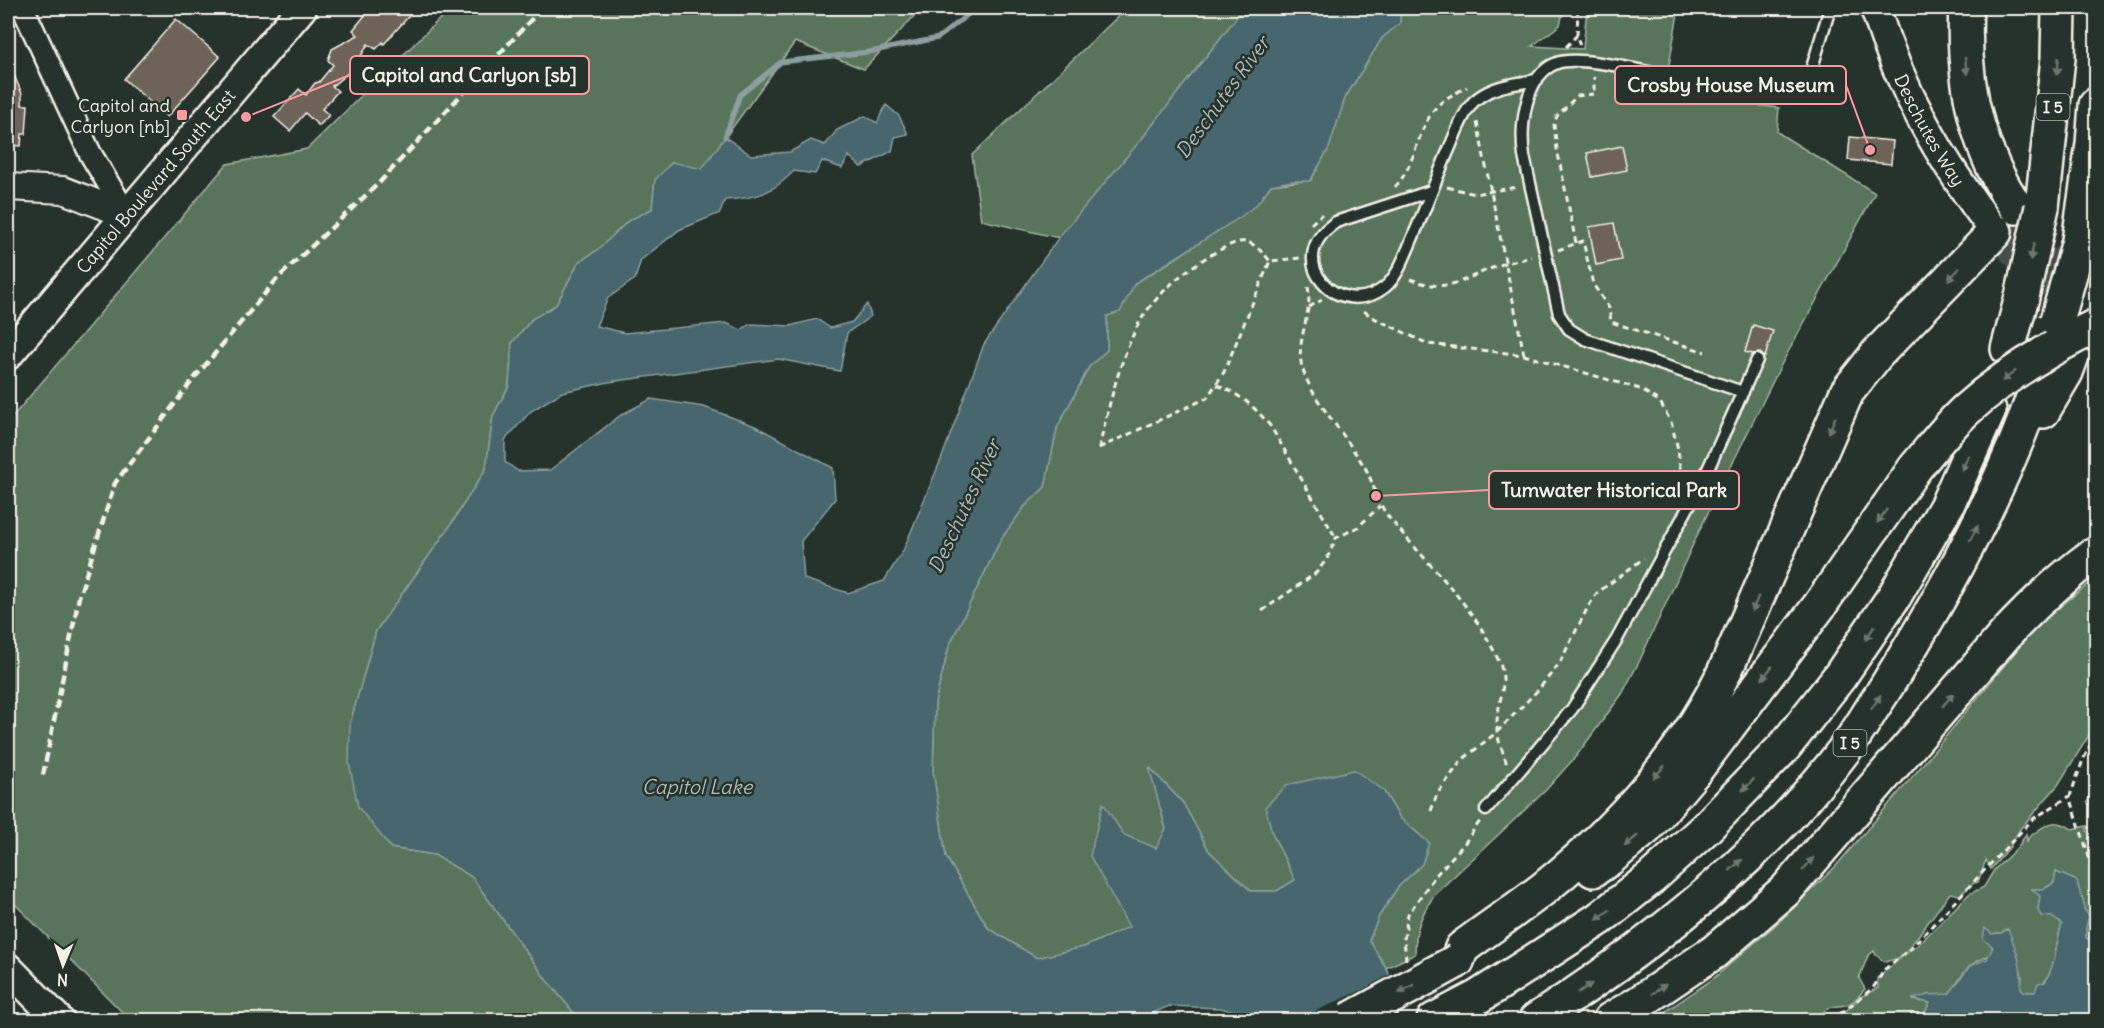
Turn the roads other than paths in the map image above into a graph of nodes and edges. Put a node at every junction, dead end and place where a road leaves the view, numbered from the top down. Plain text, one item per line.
1 (22, 8) edge
2 (302, 8) edge
3 (1830, 8) edge
4 (1875, 8) edge
5 (1966, 8) edge
6 (2059, 8) edge
7 (1537, 80) junction
8 (2097, 105) edge
9 (8, 187) edge
10 (1436, 188) junction
11 (2029, 207) junction
12 (127, 215) junction
13 (1999, 237) joint
14 (2095, 307) edge
15 (2057, 321) dead end
16 (2007, 349) dead end
17 (2073, 353) dead end
18 (8, 355) edge
19 (1757, 360) dead end
20 (2042, 370) dead end
21 (1743, 392) junction
22 (1989, 410) dead end
23 (1992, 495) junction
24 (2097, 553) edge
25 (1486, 810) road end
26 (1457, 961) junction
27 (11, 978) edge
28 (49, 1017) edge
29 (1349, 1020) edge
30 (1434, 1020) edge
31 (1536, 1020) edge
32 (1610, 1020) edge

1 - 12 street
2 - 12 main road, Capitol Boulevard South East
3 - 7 lane
4 - 13 main road, Deschutes Way
5 -> 11 highway
6 -> 11 highway, I 5
7 - 10 lane
7 - 21 lane
8 - 15 highway, I 5, bridge
9 - 12 street
10 - 10 lane
11 -> 16 highway, I 5, bridge
12 - 18 main road, Capitol Boulevard South East
13 -> 26 highway
14 -> 26 highway, bridge
17 - 23 highway
19 - 21 lane
20 - 23 highway, I 5
21 - 25 lane
22 -> 30 highway
31 -> 23 highway, I 5
32 -> 24 highway
26 -> 29 highway, bridge
27 - 28 main road

